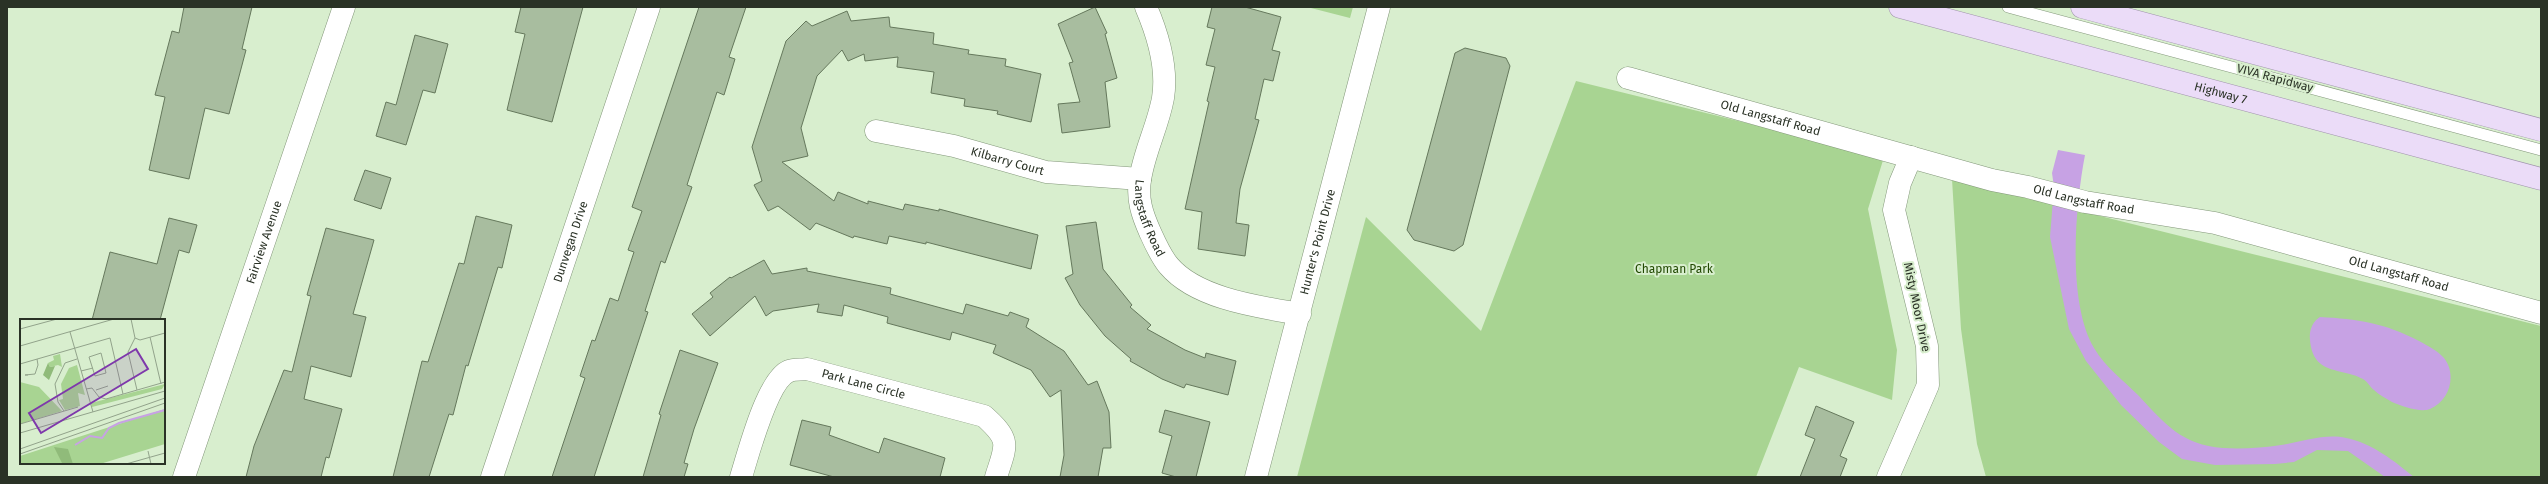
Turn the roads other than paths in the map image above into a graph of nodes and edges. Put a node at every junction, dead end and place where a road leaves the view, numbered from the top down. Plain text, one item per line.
1 (344, 7) edge
2 (649, 7) edge
3 (1146, 7) edge
4 (1379, 7) edge
5 (1900, 7) edge
6 (2008, 7) edge
7 (2082, 7) edge
8 (1628, 78) dead end
9 (2541, 130) edge
10 (876, 131) dead end
11 (2541, 150) edge
12 (1911, 157) junction
13 (1140, 179) junction
14 (2541, 179) edge
15 (2541, 313) edge
16 (1300, 314) junction
17 (184, 477) edge
18 (492, 477) edge
19 (741, 477) edge
20 (996, 477) edge
21 (1256, 477) edge
22 (1888, 477) edge

1 - 17 street, Fairview Avenue
2 - 18 street, Dunvegan Drive
3 - 13 street, Langstaff Road
4 - 16 street, Hunter's Point Drive
5 - 14 main road, Highway 7
6 - 11 lane, VIVA Rapidway
7 - 9 main road
8 - 12 street, Old Langstaff Road
10 - 13 street, Kilbarry Court
12 - 15 street, Old Langstaff Road
12 - 22 street, Misty Moor Drive
13 - 16 street, Langstaff Road
16 - 21 street, Hunter's Point Drive
19 - 20 street, Park Lane Circle

